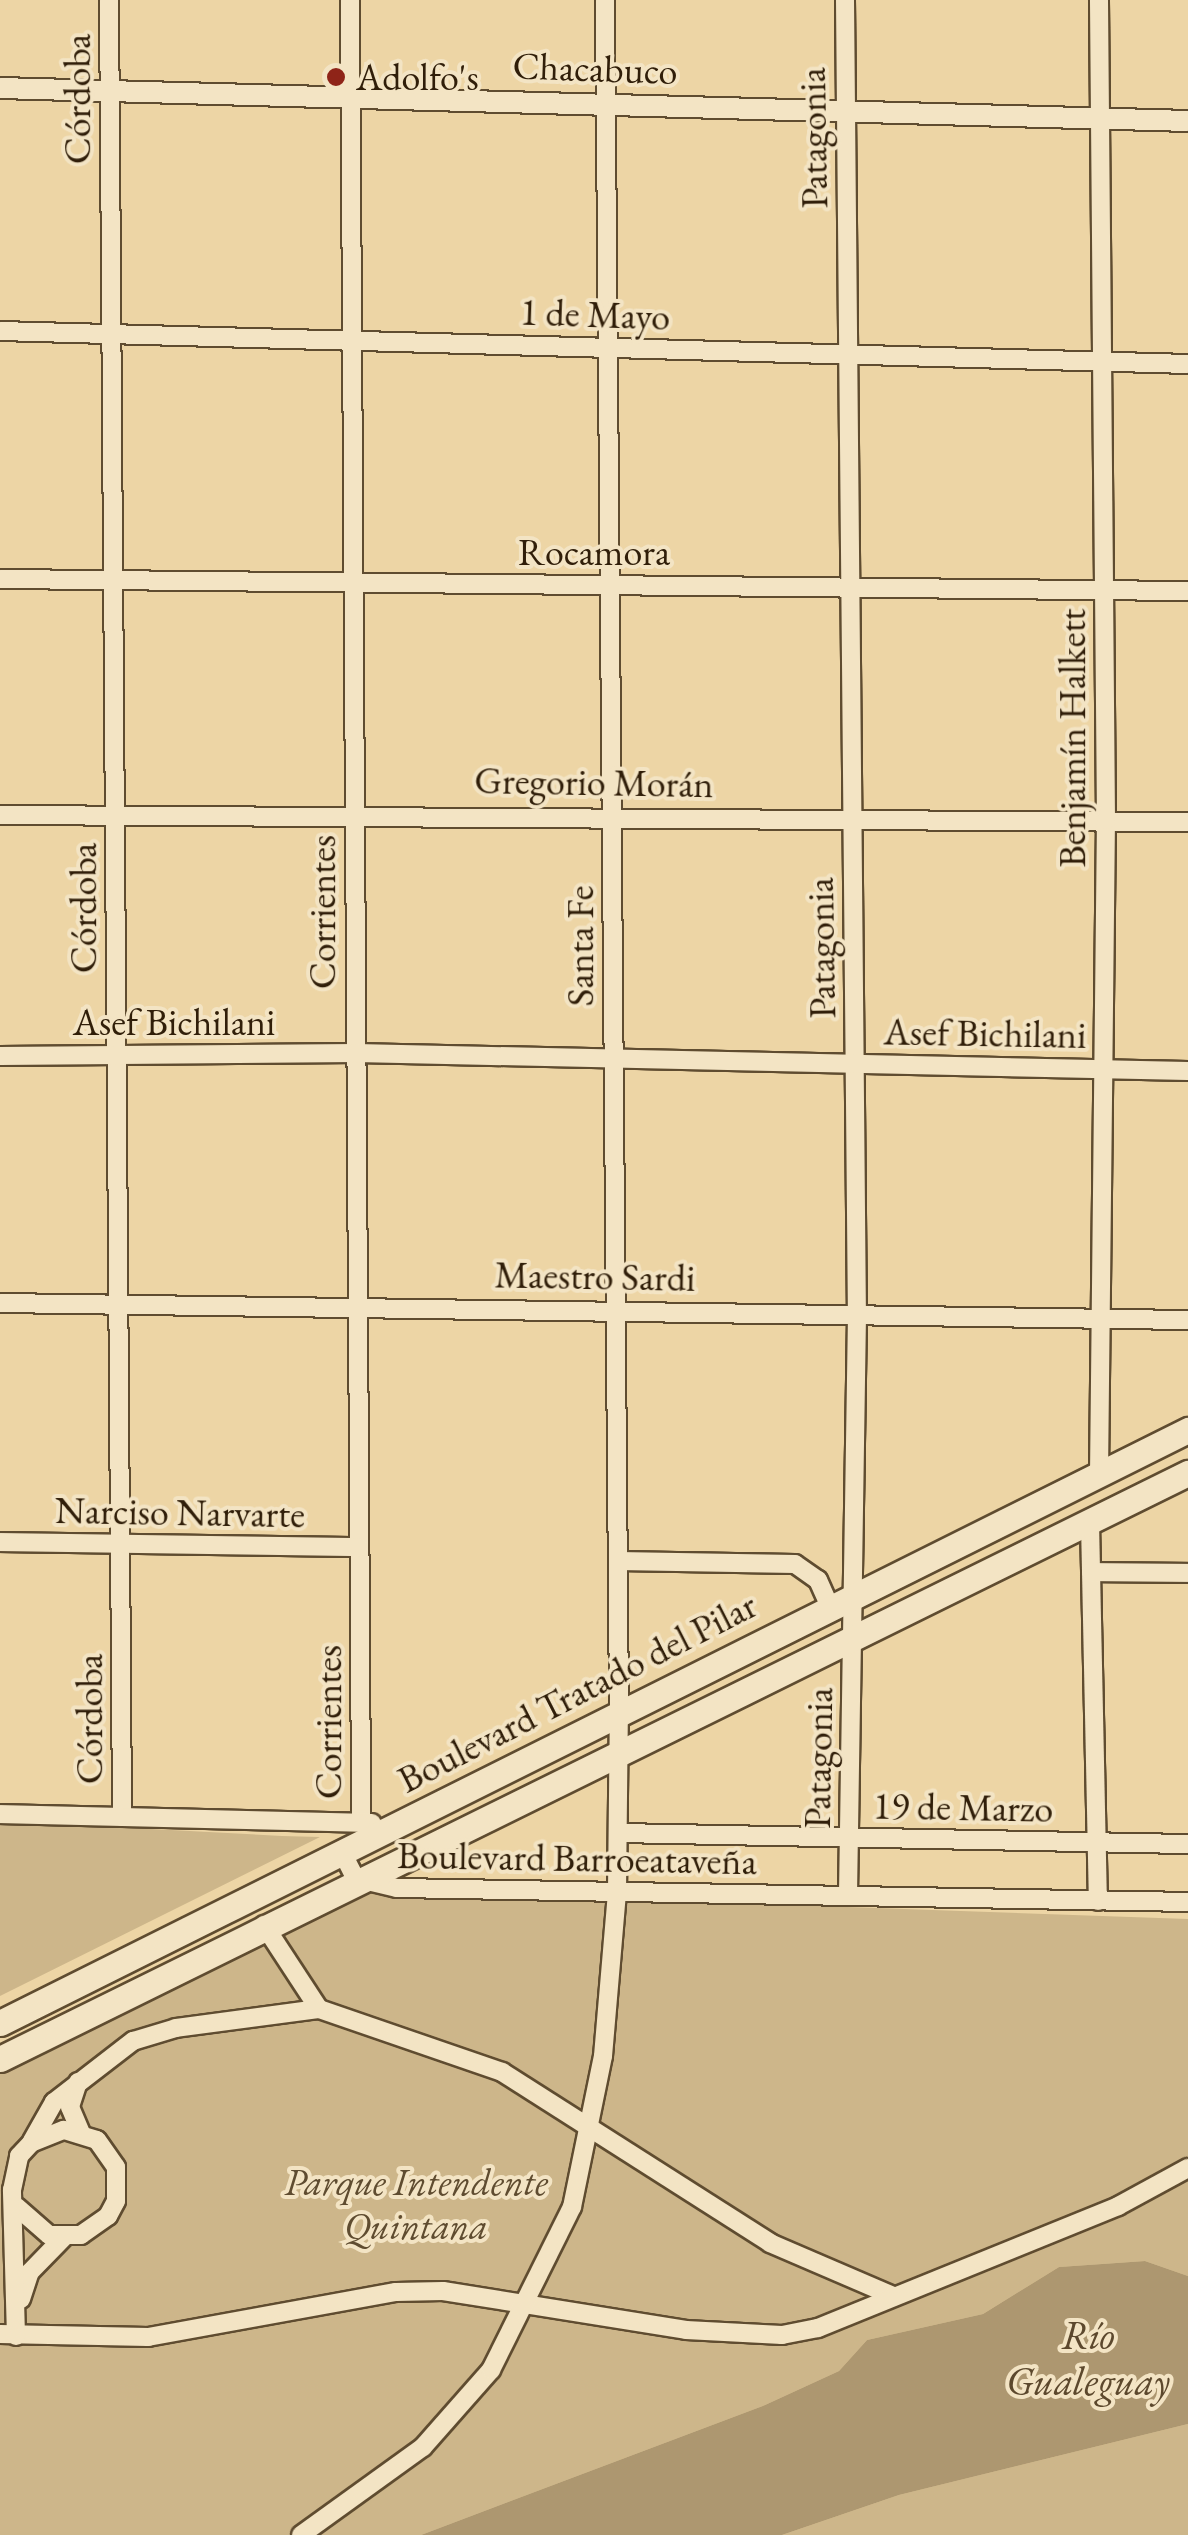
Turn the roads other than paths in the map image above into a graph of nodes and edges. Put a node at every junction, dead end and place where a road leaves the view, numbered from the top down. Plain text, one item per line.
1 (108, 0) edge
2 (350, 0) edge
3 (605, 0) edge
4 (845, 0) edge
5 (1100, 0) edge
6 (0, 88) edge
7 (110, 92) junction
8 (351, 94) junction
9 (606, 104) junction
10 (846, 110) junction
11 (1101, 117) junction
12 (1188, 121) edge
13 (0, 331) edge
14 (111, 334) junction
15 (352, 340) junction
16 (608, 347) junction
17 (848, 354) junction
18 (1099, 361) junction
19 (1188, 364) edge
20 (0, 580) edge
21 (113, 580) junction
22 (354, 583) junction
23 (609, 585) junction
24 (850, 587) junction
25 (1103, 589) junction
26 (1188, 590) edge
27 (354, 812) junction
28 (114, 814) junction
29 (612, 814) junction
30 (0, 815) edge
31 (852, 817) junction
32 (1106, 820) junction
33 (1188, 822) edge
34 (116, 1054) junction
35 (356, 1054) junction
36 (0, 1056) edge
37 (614, 1058) junction
38 (854, 1063) junction
39 (1104, 1068) junction
40 (1188, 1071) edge
41 (0, 1302) edge
42 (118, 1304) junction
43 (358, 1304) junction
44 (615, 1308) junction
45 (857, 1314) junction
46 (1100, 1317) junction
47 (1188, 1320) edge
48 (1188, 1430) edge
49 (1188, 1473) edge
50 (1099, 1476) junction
51 (1090, 1523) junction
52 (0, 1542) edge
53 (120, 1544) junction
54 (359, 1548) junction
55 (618, 1562) junction
56 (1091, 1572) junction
57 (1188, 1573) edge
58 (842, 1601) junction
59 (852, 1637) junction
60 (619, 1712) junction
61 (618, 1748) junction
62 (501, 1772) junction
63 (517, 1799) junction
64 (0, 1814) edge
65 (122, 1816) junction
66 (361, 1823) junction
67 (398, 1824) junction
68 (618, 1834) junction
69 (849, 1838) junction
70 (1097, 1842) junction
71 (1188, 1844) edge
72 (342, 1852) junction
73 (354, 1878) junction
74 (617, 1892) junction
75 (848, 1896) junction
76 (248, 1899) junction
77 (1098, 1901) junction
78 (1188, 1902) edge
79 (264, 1925) junction
80 (320, 2009) junction
81 (0, 2023) edge
82 (0, 2058) edge
83 (78, 2082) junction
84 (591, 2124) junction
85 (82, 2132) junction
86 (30, 2143) junction
87 (1188, 2168) edge
88 (17, 2207) junction
89 (64, 2237) junction
90 (893, 2296) junction
91 (530, 2300) junction
92 (16, 2314) junction
93 (8, 2335) edge
94 (300, 2535) edge

1 - 7 street, Córdoba
2 - 8 street, Corrientes
3 - 9 street, Santa Fe
4 - 10 street, Patagonia
5 - 11 street, Benjamín Halkett
6 - 7 street, Chacabuco
7 - 8 street, Chacabuco
7 - 14 street, Córdoba
8 - 9 street, Chacabuco
8 - 15 street, Corrientes
9 - 10 street, Chacabuco
9 - 16 street, Santa Fe
10 - 11 street, Chacabuco
10 - 17 street, Patagonia
11 - 12 street, Chacabuco
11 - 18 street, Benjamín Halkett
13 - 14 street, 1 de Mayo
14 - 15 street, 1 de Mayo
14 - 21 street, Córdoba
15 - 16 street, 1 de Mayo
15 - 22 street, Corrientes
16 - 17 street, 1 de Mayo
16 - 23 street, Santa Fe
17 - 18 street, 1 de Mayo
17 - 24 street, Patagonia
18 - 19 street, 1 de Mayo
18 - 25 street, Benjamín Halkett
20 - 21 street, Rocamora
21 - 22 street, Rocamora
21 - 28 street, Córdoba
22 - 23 street, Rocamora
22 - 27 street, Corrientes
23 - 24 street, Rocamora
23 - 29 street, Santa Fe
24 - 25 street, Rocamora
24 - 31 street, Patagonia
25 - 26 street, Rocamora
25 - 32 street, Benjamín Halkett
27 - 28 street, Gregorio Morán
27 - 29 street, Gregorio Morán
27 - 35 street, Corrientes
28 - 30 street, Gregorio Morán
28 - 34 street, Córdoba
29 - 31 street, Gregorio Morán
29 - 37 street, Santa Fe
31 - 32 street, Gregorio Morán
31 - 38 street, Patagonia
32 - 33 street, Gregorio Morán
32 - 39 street, Benjamín Halkett
34 - 35 street, Asef Bichilani
34 - 36 street, Asef Bichilani
34 - 42 street, Córdoba
35 - 37 street, Asef Bichilani
35 - 43 street, Corrientes
37 - 38 street, Asef Bichilani
37 - 44 street, Santa Fe
38 - 39 street, Asef Bichilani
38 - 45 street, Patagonia
39 - 40 street, Asef Bichilani
39 - 46 street, Benjamín Halkett
41 - 42 street, Maestro Sardi
42 - 43 street, Maestro Sardi
42 - 53 street, Córdoba
43 - 44 street, Maestro Sardi
43 - 54 street, Corrientes
44 - 45 street, Maestro Sardi
44 - 55 street, Santa Fe
45 - 46 street, Maestro Sardi
45 - 58 street, Patagonia
46 - 47 street, Maestro Sardi
46 - 50 street, Benjamín Halkett
48 - 50 main road, Boulevard Tratado del Pilar
49 - 51 main road, Boulevard Tratado del Pilar
50 - 58 main road, Boulevard Tratado del Pilar
51 - 56 street
51 - 59 main road, Boulevard Tratado del Pilar
52 - 53 street, Narciso Narvarte
53 - 54 street, Narciso Narvarte
53 - 65 street, Córdoba
54 - 66 street, Corrientes
55 - 58 street
55 - 60 street, Santa Fe
56 - 57 street
56 - 70 street
58 - 59 street, Patagonia
58 - 60 main road, Boulevard Tratado del Pilar
59 - 61 main road, Boulevard Tratado del Pilar
59 - 69 street, Patagonia
60 - 61 street, Santa Fe
60 - 62 main road, Boulevard Tratado del Pilar
61 - 63 main road, Boulevard Tratado del Pilar
61 - 68 street, Santa Fe
62 - 63 main road
62 - 67 main road, Boulevard Tratado del Pilar
63 - 73 main road, Boulevard Tratado del Pilar
64 - 65 street
65 - 66 street
66 - 67 street
67 - 72 main road, Boulevard Tratado del Pilar
68 - 69 street, 19 de Marzo
68 - 74 street, Santa Fe
69 - 70 street, 19 de Marzo
69 - 75 street, Patagonia
70 - 71 street, 19 de Marzo
70 - 77 street
72 - 73 street, Boulevard Barroeataveña
72 - 76 main road, Boulevard Tratado del Pilar
73 - 74 street, Boulevard Barroeataveña
73 - 79 main road, Boulevard Tratado del Pilar
74 - 75 street, Boulevard Barroeataveña
74 - 84 street, Santa Fe
75 - 77 street, Boulevard Barroeataveña
76 - 79 main road
76 - 81 main road, Boulevard Tratado del Pilar
77 - 78 street, Boulevard Barroeataveña
79 - 80 street
79 - 82 main road, Boulevard Tratado del Pilar
80 - 83 street
80 - 84 street
83 - 85 street
83 - 86 street
84 - 90 street
84 - 91 street, Santa Fe
85 - 86 street
85 - 89 street
86 - 88 street
87 - 90 street
88 - 89 street
88 - 92 street
89 - 92 street
90 - 91 street
91 - 93 street
91 - 94 street, Santa Fe
92 - 93 street

